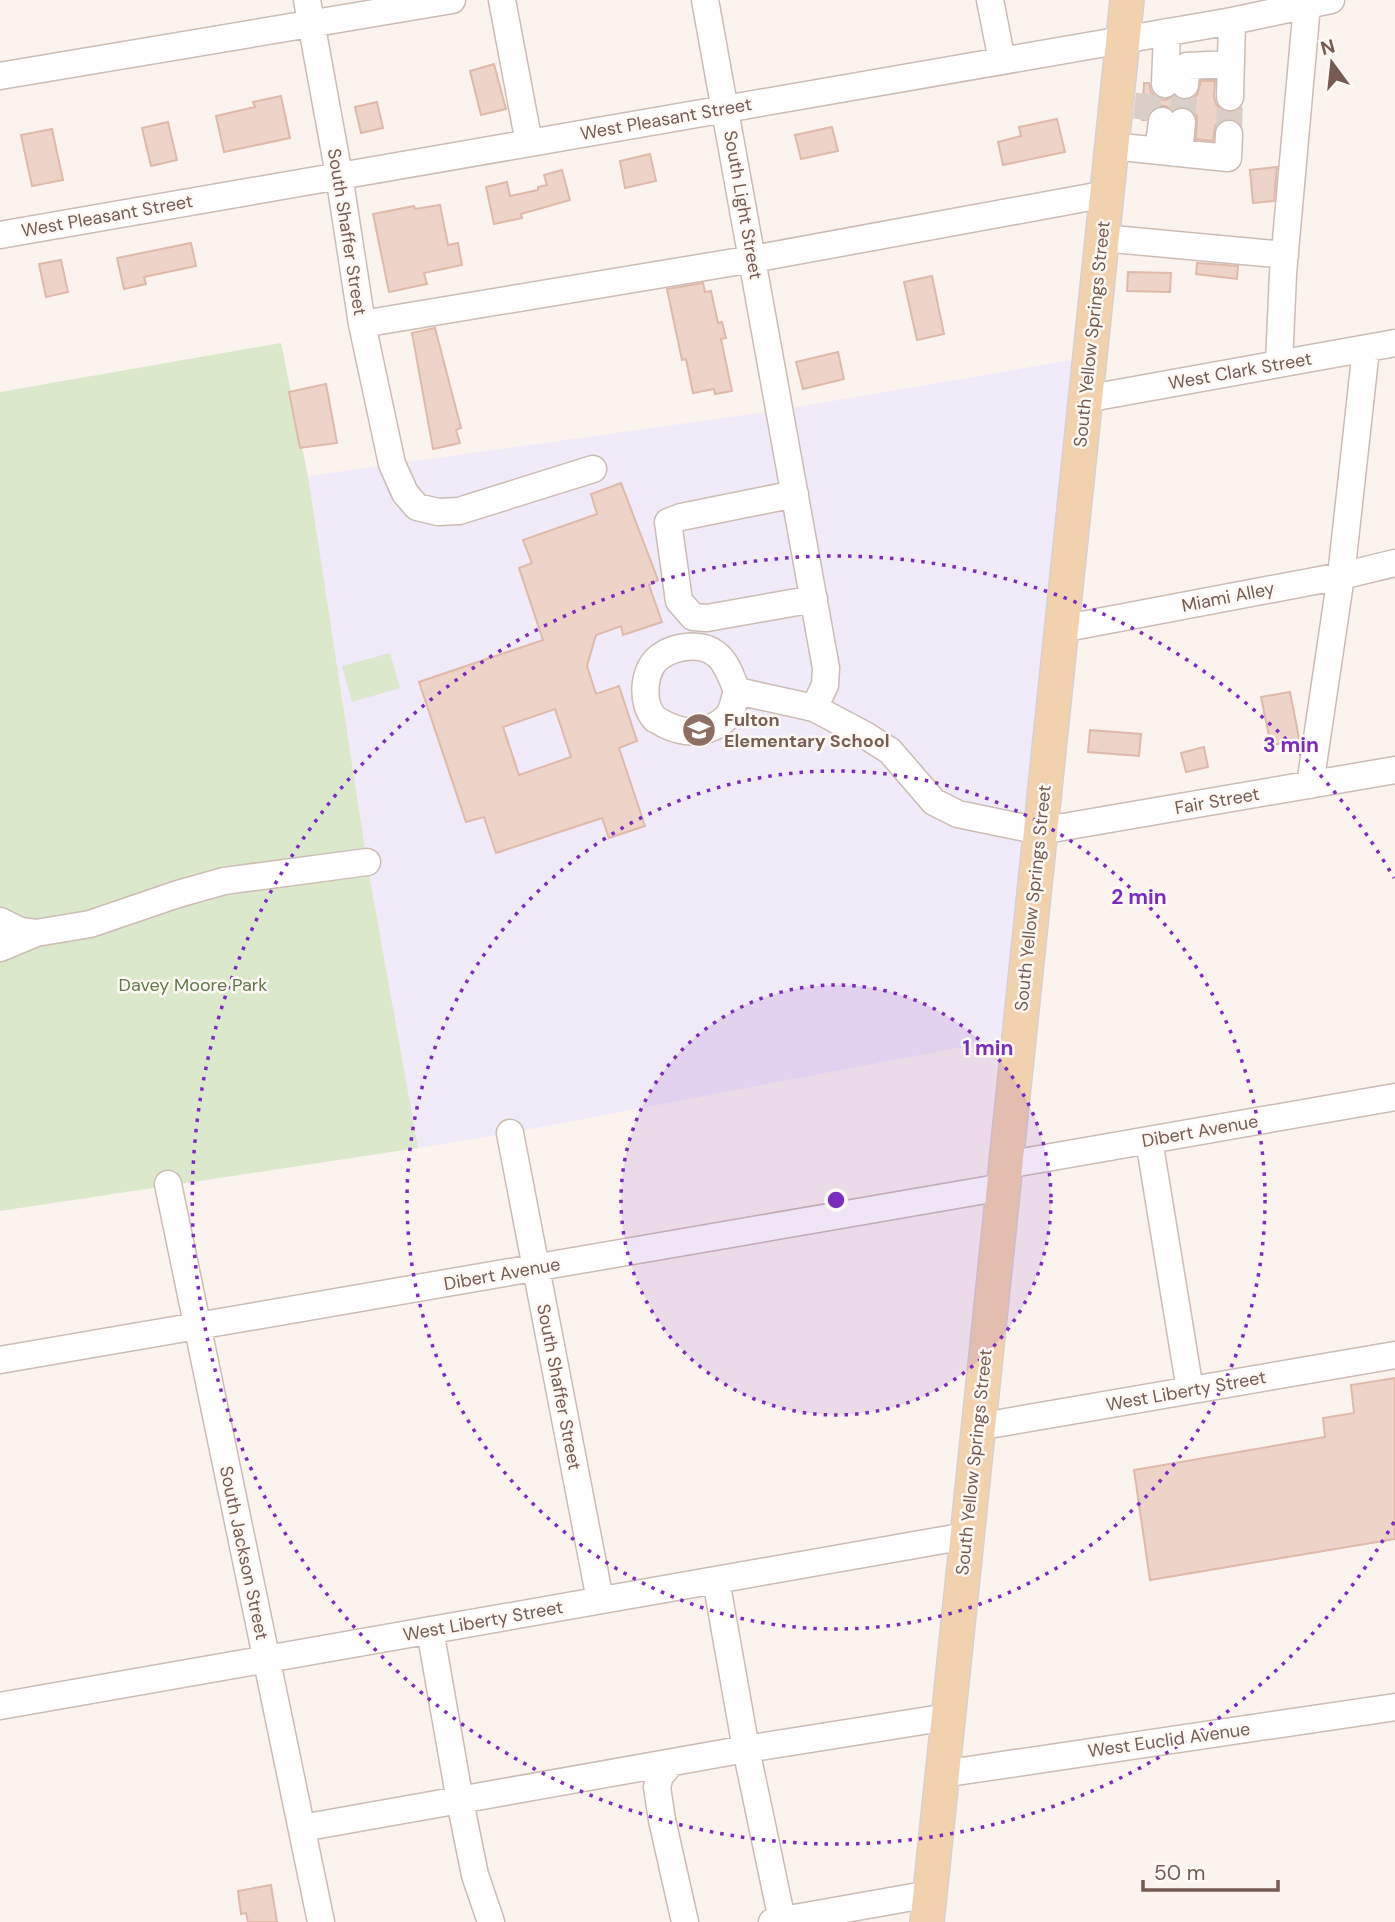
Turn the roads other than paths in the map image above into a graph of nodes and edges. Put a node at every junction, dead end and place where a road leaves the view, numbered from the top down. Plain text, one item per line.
1 (452, 0) edge
2 (502, 0) edge
3 (705, 0) edge
4 (990, 0) edge
5 (1127, 0) edge
6 (1319, 2) edge
7 (309, 12) edge
8 (1232, 21) junction
9 (1167, 32) junction
10 (1123, 40) junction
11 (1002, 61) junction
12 (1231, 64) junction
13 (0, 76) edge
14 (1230, 97) tunnel mouth
15 (726, 109) junction
16 (1229, 134) tunnel mouth
17 (529, 143) junction
18 (1148, 150) junction
19 (340, 175) junction
20 (1107, 194) junction
21 (0, 235) edge
22 (1102, 238) junction
23 (1285, 255) junction
24 (753, 259) junction
25 (362, 324) junction
26 (1395, 343) edge
27 (1366, 349) junction
28 (1279, 364) junction
29 (1085, 400) junction
30 (593, 469) dead end
31 (795, 494) junction
32 (1395, 563) edge
33 (1341, 576) junction
34 (814, 599) junction
35 (1061, 629) junction
36 (737, 691) dead end
37 (814, 708) junction
38 (1395, 770) edge
39 (1310, 785) junction
40 (1040, 831) junction
41 (368, 862) dead end
42 (0, 921) edge
43 (36, 933) junction
44 (0, 948) edge
45 (1395, 1097) edge
46 (510, 1133) dead end
47 (1149, 1140) junction
48 (1004, 1176) junction
49 (168, 1184) dead end
50 (536, 1268) junction
51 (198, 1326) junction
52 (1395, 1354) edge
53 (0, 1360) edge
54 (1190, 1390) junction
55 (977, 1427) junction
56 (966, 1536) junction
57 (716, 1580) junction
58 (600, 1600) junction
59 (430, 1630) junction
60 (266, 1659) junction
61 (0, 1706) edge
62 (1395, 1707) edge
63 (948, 1717) junction
64 (746, 1749) junction
65 (671, 1763) junction
66 (942, 1774) junction
67 (460, 1801) junction
68 (302, 1828) junction
69 (929, 1908) edge
70 (777, 1921) edge
71 (321, 1922) edge
72 (491, 1922) edge
73 (685, 1922) edge

1 - 7 street
2 - 17 street
3 - 15 street, South Light Street
4 - 11 street
5 - 10 main road, South Yellow Springs Street
6 - 8 street, West Pleasant Street
6 - 23 street
7 - 13 street
7 - 19 street, South Shaffer Street
8 - 9 street, West Pleasant Street
8 - 12 street
9 - 10 street, West Pleasant Street
9 - 12 street
10 - 11 street, West Pleasant Street
10 - 18 main road, South Yellow Springs Street
11 - 15 street, West Pleasant Street
12 - 14 street
15 - 17 street, West Pleasant Street
15 - 24 street, South Light Street
16 - 18 street
17 - 19 street, West Pleasant Street
18 - 18 street
18 - 20 main road, South Yellow Springs Street
19 - 21 street, West Pleasant Street
19 - 25 street, South Shaffer Street
20 - 22 main road, South Yellow Springs Street
20 - 24 street
22 - 23 street
22 - 29 main road, South Yellow Springs Street
23 - 28 street
24 - 25 street
24 - 31 street, South Light Street
25 - 30 street, South Shaffer Street
26 - 27 street, West Clark Street
27 - 28 street, West Clark Street
27 - 33 street
28 - 29 street, West Clark Street
29 - 35 main road, South Yellow Springs Street
31 - 34 street, South Light Street
31 - 34 street
32 - 33 street, Miami Alley
33 - 35 street, Miami Alley
33 - 39 street
34 - 37 street, South Light Street
35 - 40 main road, South Yellow Springs Street
36 - 37 street
37 - 40 street
38 - 39 street, Fair Street
39 - 40 street, Fair Street
40 - 48 main road, South Yellow Springs Street
41 - 43 street
42 - 43 street
43 - 44 street
45 - 47 street, Dibert Avenue
46 - 50 street, South Shaffer Street
47 - 48 street, Dibert Avenue
47 - 54 street
48 - 50 street, Dibert Avenue
48 - 55 main road, South Yellow Springs Street
49 - 51 street, South Jackson Street
50 - 51 street, Dibert Avenue
50 - 58 street, South Shaffer Street
51 - 53 street, Dibert Avenue
51 - 60 street, South Jackson Street
52 - 54 street, West Liberty Street
54 - 55 street, West Liberty Street
55 - 56 main road, South Yellow Springs Street
56 - 57 street, West Liberty Street
56 - 63 main road, South Yellow Springs Street
57 - 58 street, West Liberty Street
57 - 64 street
58 - 59 street, West Liberty Street
59 - 60 street, West Liberty Street
59 - 67 street
60 - 61 street, West Liberty Street
60 - 68 street, South Jackson Street
62 - 66 street, West Euclid Avenue
63 - 64 street
63 - 66 main road, South Yellow Springs Street
64 - 65 street
64 - 70 street
65 - 67 street
65 - 73 street
66 - 69 main road, South Yellow Springs Street
67 - 68 street
67 - 72 street
68 - 71 street, South Jackson Street
69 - 70 street

